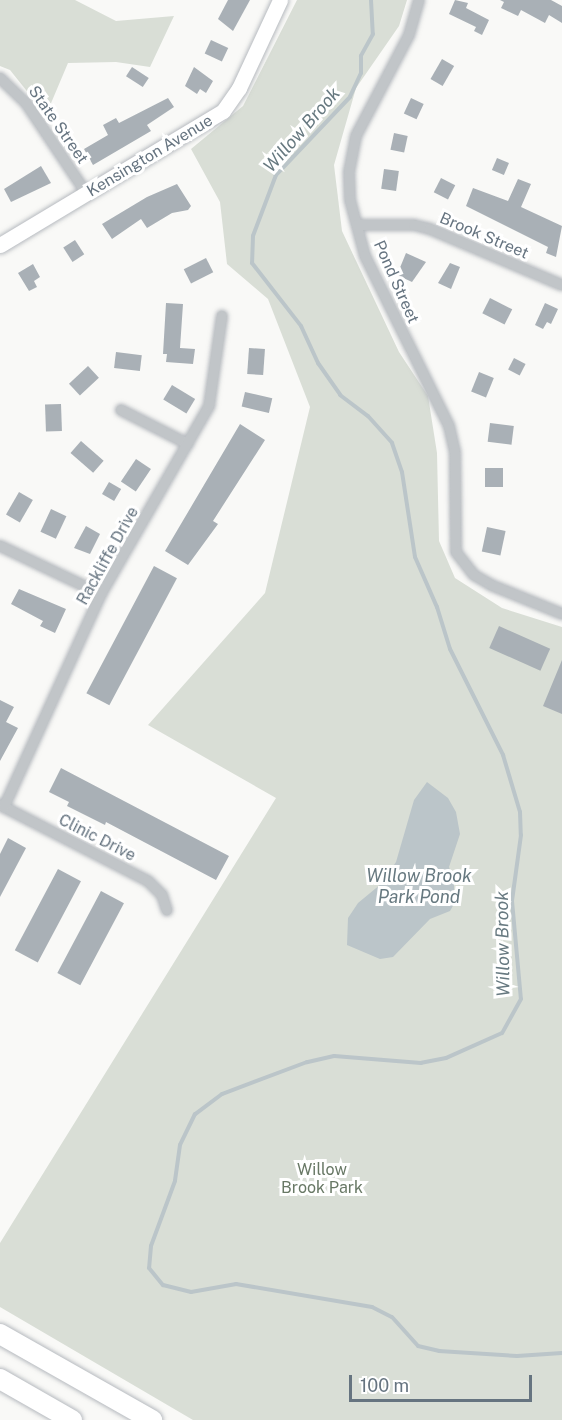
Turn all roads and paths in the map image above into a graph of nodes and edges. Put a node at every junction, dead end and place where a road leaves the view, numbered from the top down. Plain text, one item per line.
1 (280, 0) edge
2 (419, 0) edge
3 (0, 78) edge
4 (87, 194) junction
5 (357, 225) junction
6 (0, 245) edge
7 (562, 285) edge
8 (222, 316) dead end
9 (121, 410) dead end
10 (188, 444) junction
11 (0, 546) edge
12 (101, 594) junction
13 (562, 614) edge
14 (2, 806) edge
15 (167, 910) dead end
16 (0, 1334) edge
17 (0, 1379) edge
18 (72, 1420) edge
19 (152, 1420) edge

1 - 4 main road, Kensington Avenue
2 - 5 street, Pond Street
3 - 4 street, State Street
4 - 6 main road, Kensington Avenue
5 - 7 street, Brook Street
5 - 13 street, Pond Street
8 - 10 street, Rackliffe Drive
9 - 10 street
10 - 12 street, Rackliffe Drive
11 - 12 street
12 - 14 street, Rackliffe Drive
14 - 15 street, Clinic Drive
16 - 19 highway
17 - 18 highway

